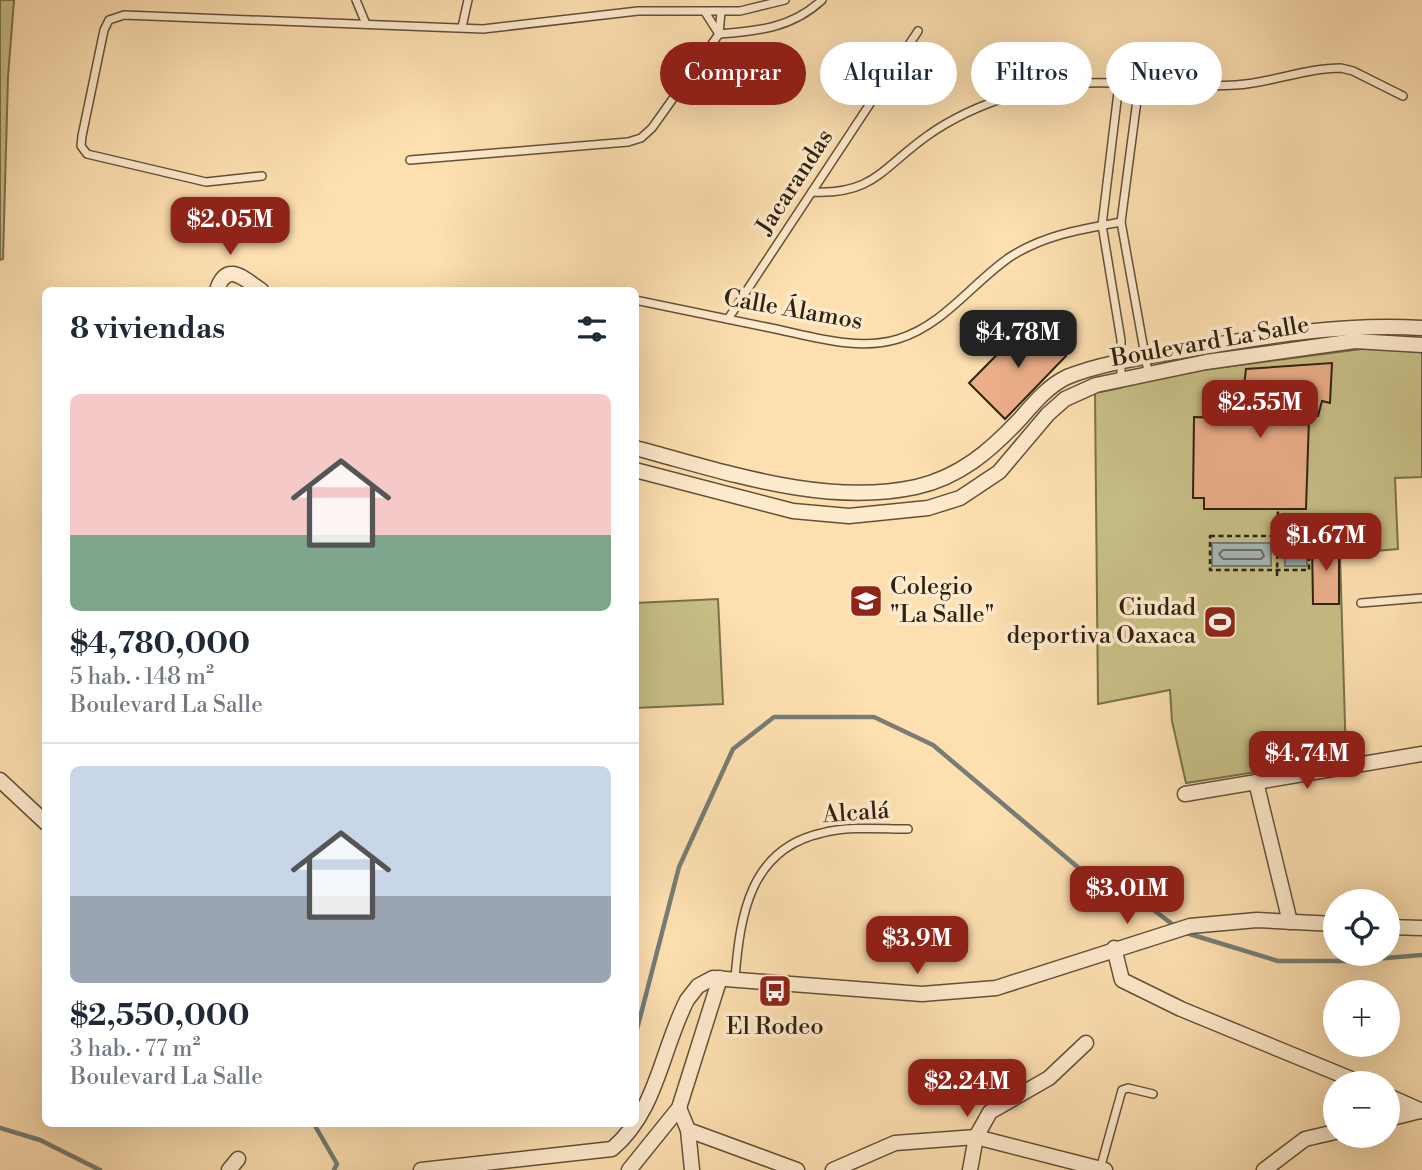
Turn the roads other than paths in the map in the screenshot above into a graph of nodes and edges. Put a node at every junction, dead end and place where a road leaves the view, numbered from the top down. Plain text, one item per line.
1 (356, 0) edge
2 (468, 0) edge
3 (785, 0) edge
4 (822, 0) edge
5 (705, 12) junction
6 (721, 12) junction
7 (366, 24) junction
8 (462, 27) junction
9 (918, 31) dead end
10 (719, 34) junction
11 (1106, 84) edge
12 (1222, 85) edge
13 (1403, 96) dead end
14 (1116, 105) edge
15 (1136, 105) edge
16 (410, 160) dead end
17 (262, 176) dead end
18 (812, 192) junction
19 (1121, 222) junction
20 (1102, 225) junction
21 (219, 287) edge
22 (257, 287) edge
23 (639, 301) edge
24 (728, 319) junction
25 (1422, 328) edge
26 (1422, 345) edge
27 (1145, 357) junction
28 (1122, 361) junction
29 (1148, 372) junction
30 (1121, 378) junction
31 (639, 449) edge
32 (639, 471) edge
33 (1422, 598) edge
34 (1361, 603) dead end
35 (1422, 754) edge
36 (0, 780) edge
37 (1256, 782) junction
38 (1185, 794) dead end
39 (42, 819) edge
40 (908, 828) dead end
41 (1290, 922) junction
42 (1323, 923) edge
43 (1400, 927) edge
44 (1422, 928) edge
45 (1114, 948) junction
46 (720, 978) junction
47 (736, 978) junction
48 (1086, 1043) dead end
49 (1332, 1071) edge
50 (1153, 1094) dead end
51 (1400, 1101) edge
52 (679, 1108) junction
53 (1421, 1111) edge
54 (1400, 1116) edge
55 (639, 1118) edge
56 (634, 1127) edge
57 (688, 1130) junction
58 (1323, 1135) edge
59 (976, 1137) junction
60 (493, 1166) edge
61 (1272, 1167) edge
62 (1102, 1169) edge
63 (421, 1170) edge
64 (629, 1170) edge
65 (692, 1170) edge
66 (797, 1170) edge
67 (833, 1170) edge
68 (970, 1170) edge

1 - 7 lane
2 - 8 lane
3 - 6 lane
4 - 10 lane
5 - 6 lane
5 - 8 lane
5 - 10 lane
6 - 10 lane
7 - 8 lane
7 - 17 lane
9 - 18 lane, Jacarandas
10 - 16 lane
11 - 18 lane
12 - 13 lane
14 - 20 lane
15 - 19 lane
18 - 24 lane, Jacarandas
19 - 20 lane, Calle Álamos
19 - 27 lane
20 - 24 lane, Calle Álamos
20 - 28 lane
21 - 22 street
23 - 24 lane, Calle Álamos
25 - 27 street, Boulevard La Salle
26 - 29 street, Boulevard La Salle
27 - 28 street, Boulevard La Salle
27 - 29 lane
28 - 30 lane
28 - 31 street, Boulevard La Salle
29 - 30 street, Boulevard La Salle
30 - 32 street, Boulevard La Salle
33 - 34 lane
35 - 37 street
36 - 39 street
37 - 38 street
37 - 41 street
40 - 47 lane, Alcalá
41 - 42 street
41 - 45 street
43 - 44 street
45 - 47 street
45 - 49 street
46 - 47 street
46 - 52 street
46 - 55 street
48 - 59 street
50 - 62 lane
51 - 53 street
52 - 57 street
52 - 64 street
53 - 54 street
56 - 60 street
57 - 65 street
57 - 66 street
58 - 61 street
59 - 62 street
59 - 67 street
59 - 68 street
60 - 63 street

